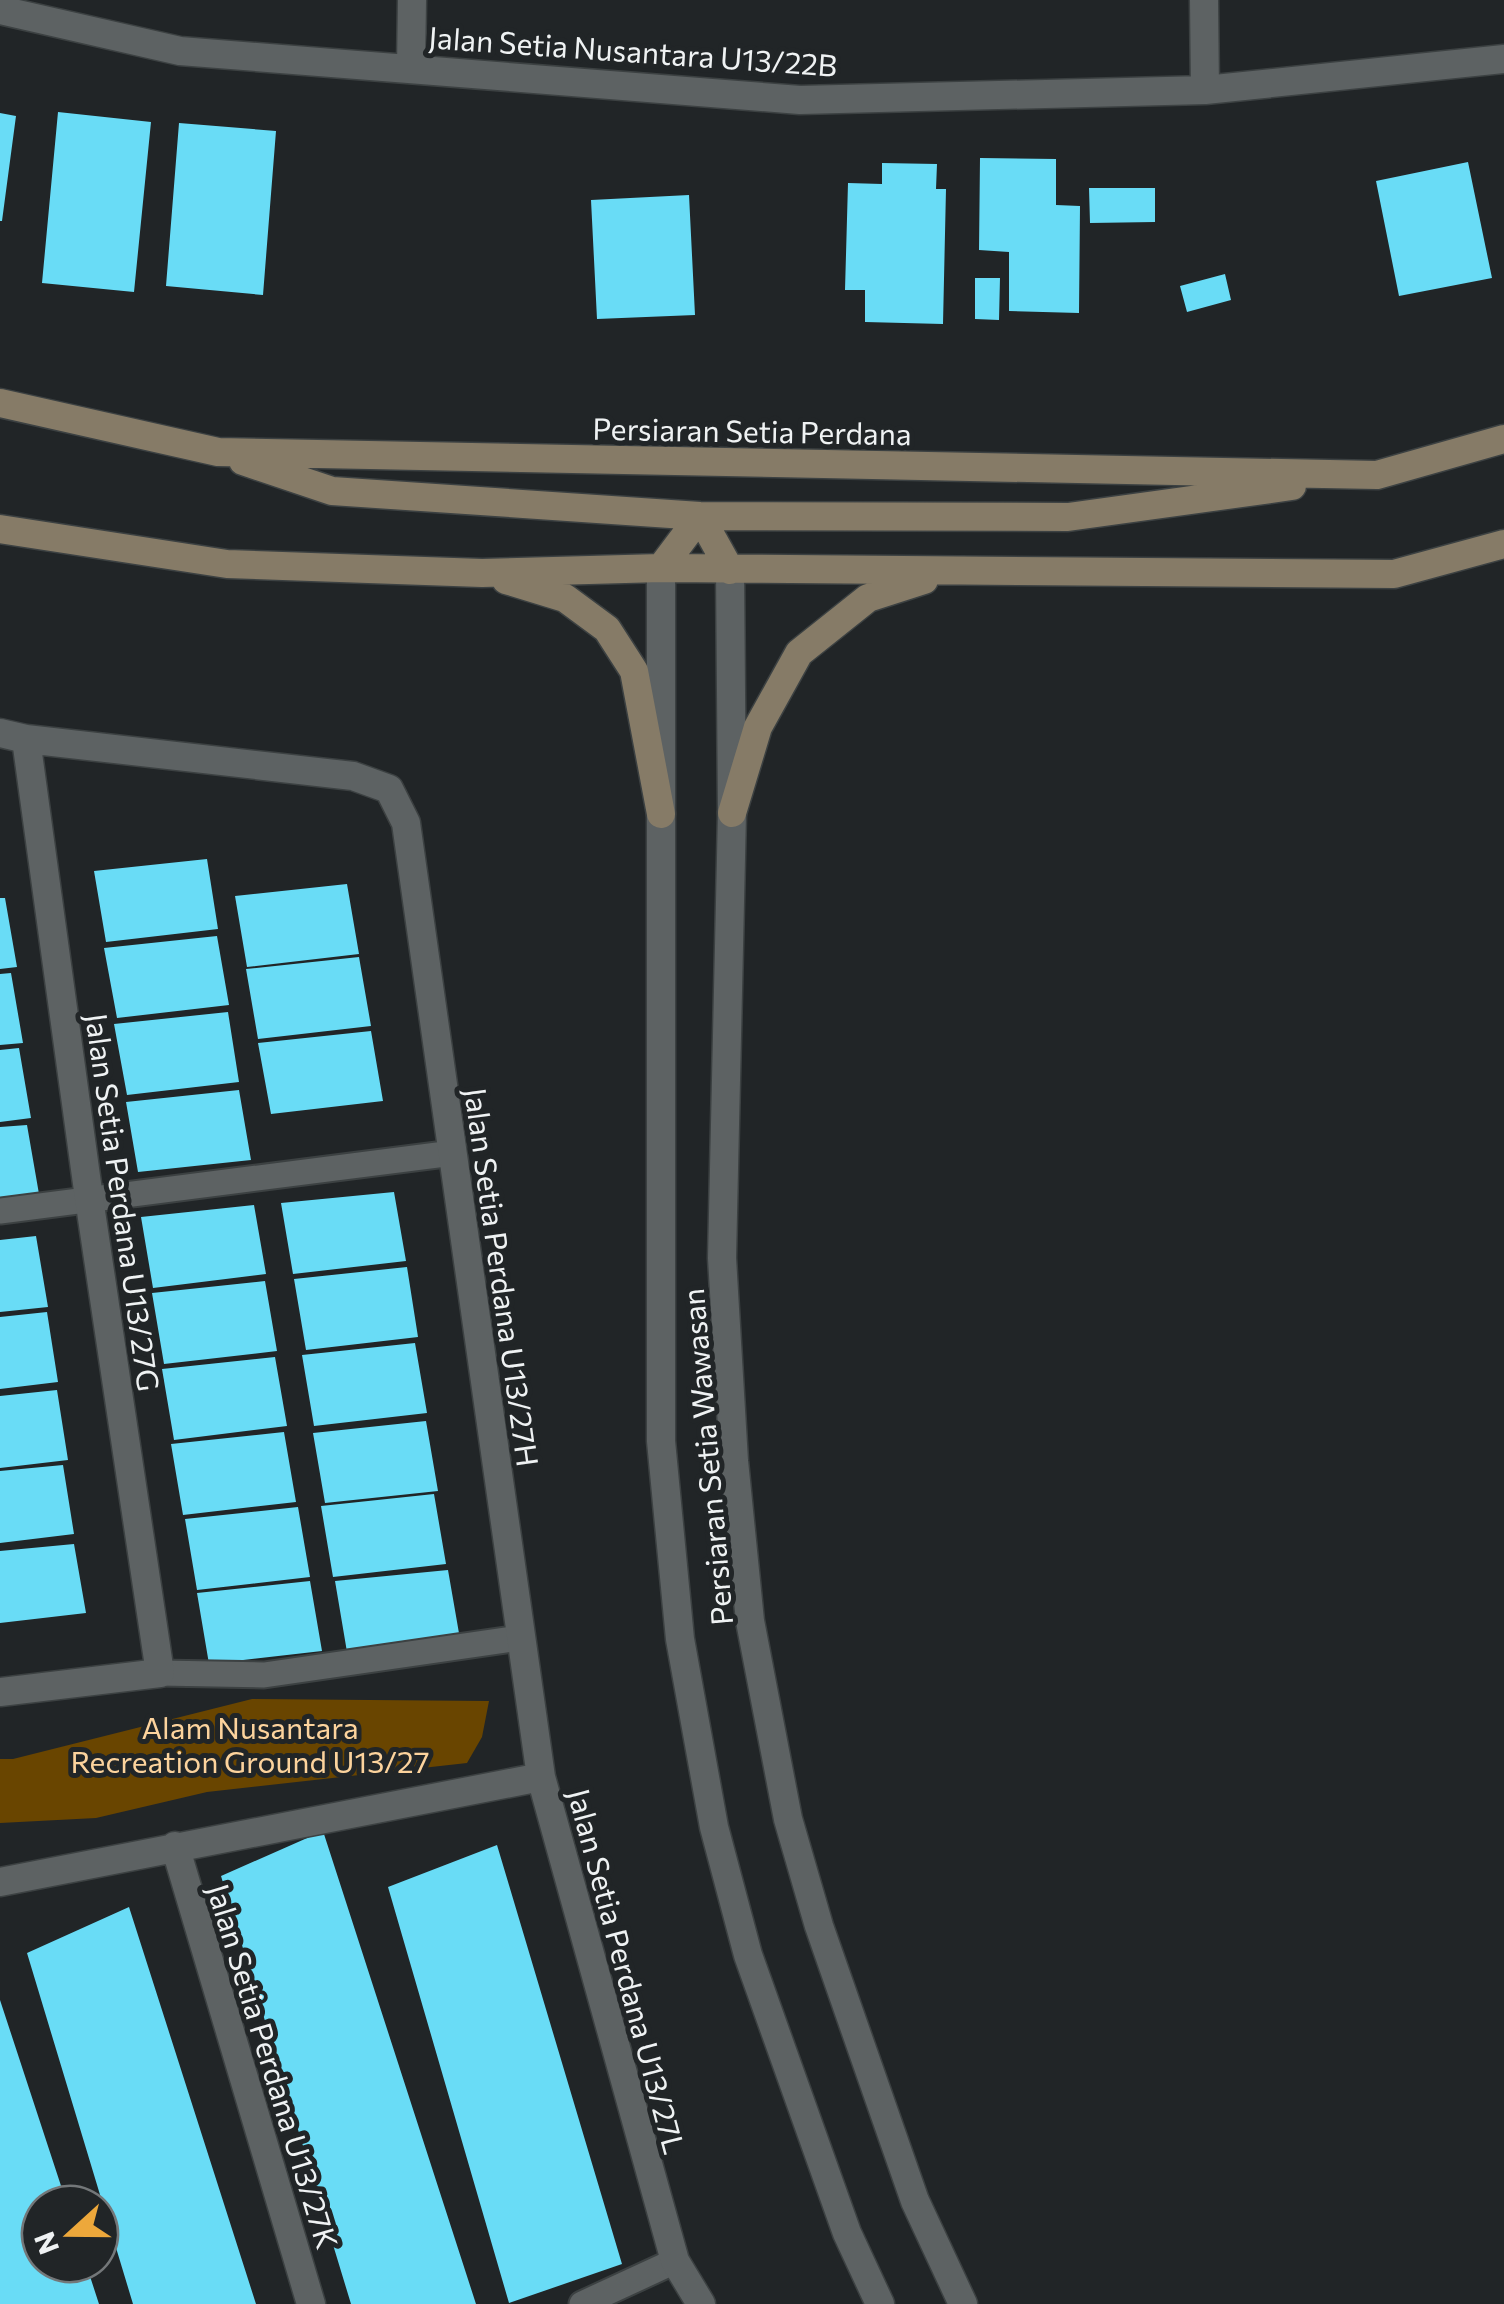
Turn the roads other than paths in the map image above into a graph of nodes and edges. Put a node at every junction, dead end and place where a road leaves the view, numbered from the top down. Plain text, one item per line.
1 (412, 0) edge
2 (1204, 0) edge
3 (0, 10) edge
4 (1504, 59) edge
5 (411, 66) junction
6 (1205, 90) junction
7 (0, 403) edge
8 (1504, 439) edge
9 (218, 452) junction
10 (1377, 475) junction
11 (700, 516) junction
12 (0, 529) edge
13 (1504, 544) edge
14 (661, 568) junction
15 (730, 570) junction
16 (949, 572) junction
17 (482, 573) junction
18 (13, 736) edge
19 (661, 814) junction
20 (732, 814) junction
21 (454, 1153) junction
22 (89, 1198) junction
23 (0, 1210) edge
24 (520, 1638) junction
25 (160, 1673) junction
26 (0, 1692) edge
27 (541, 1777) junction
28 (175, 1846) junction
29 (0, 1882) edge
30 (675, 2261) junction
31 (311, 2304) edge
32 (582, 2304) edge
33 (700, 2304) edge
34 (880, 2304) edge
35 (964, 2304) edge

1 - 5 street
2 - 6 street
3 - 5 street, Jalan Setia Nusantara U13/22B
4 - 6 street, Jalan Setia Nusantara U13/22B
5 - 6 street, Jalan Setia Nusantara U13/22B
7 - 9 main road, Persiaran Setia Perdana
8 - 10 main road, Persiaran Setia Perdana
9 - 10 main road, Persiaran Setia Perdana
9 - 11 main road
10 - 11 main road
11 - 14 main road
11 - 15 main road
12 - 17 main road
13 - 16 main road
14 - 15 main road
14 - 17 main road
14 - 19 street, Persiaran Setia Wawasan
15 - 16 main road
15 - 20 street, Persiaran Setia Wawasan
16 - 20 main road
17 - 19 main road
18 - 21 street, Jalan Setia Perdana U13/27H
18 - 22 street, Jalan Setia Perdana U13/27G
19 - 34 street, Persiaran Setia Wawasan
20 - 35 street, Persiaran Setia Wawasan
21 - 22 lane
21 - 24 street, Jalan Setia Perdana U13/27H
22 - 23 lane
22 - 25 street, Jalan Setia Perdana U13/27G
24 - 25 lane
24 - 27 street, Jalan Setia Perdana U13/27H
25 - 26 street
27 - 28 street, Jalan Setia Perdana U13/27L
27 - 30 street, Jalan Setia Perdana U13/27L
28 - 29 street, Jalan Setia Perdana U13/27L
28 - 31 street, Jalan Setia Perdana U13/27K
30 - 32 lane
30 - 33 street, Jalan Setia Perdana U13/27L

